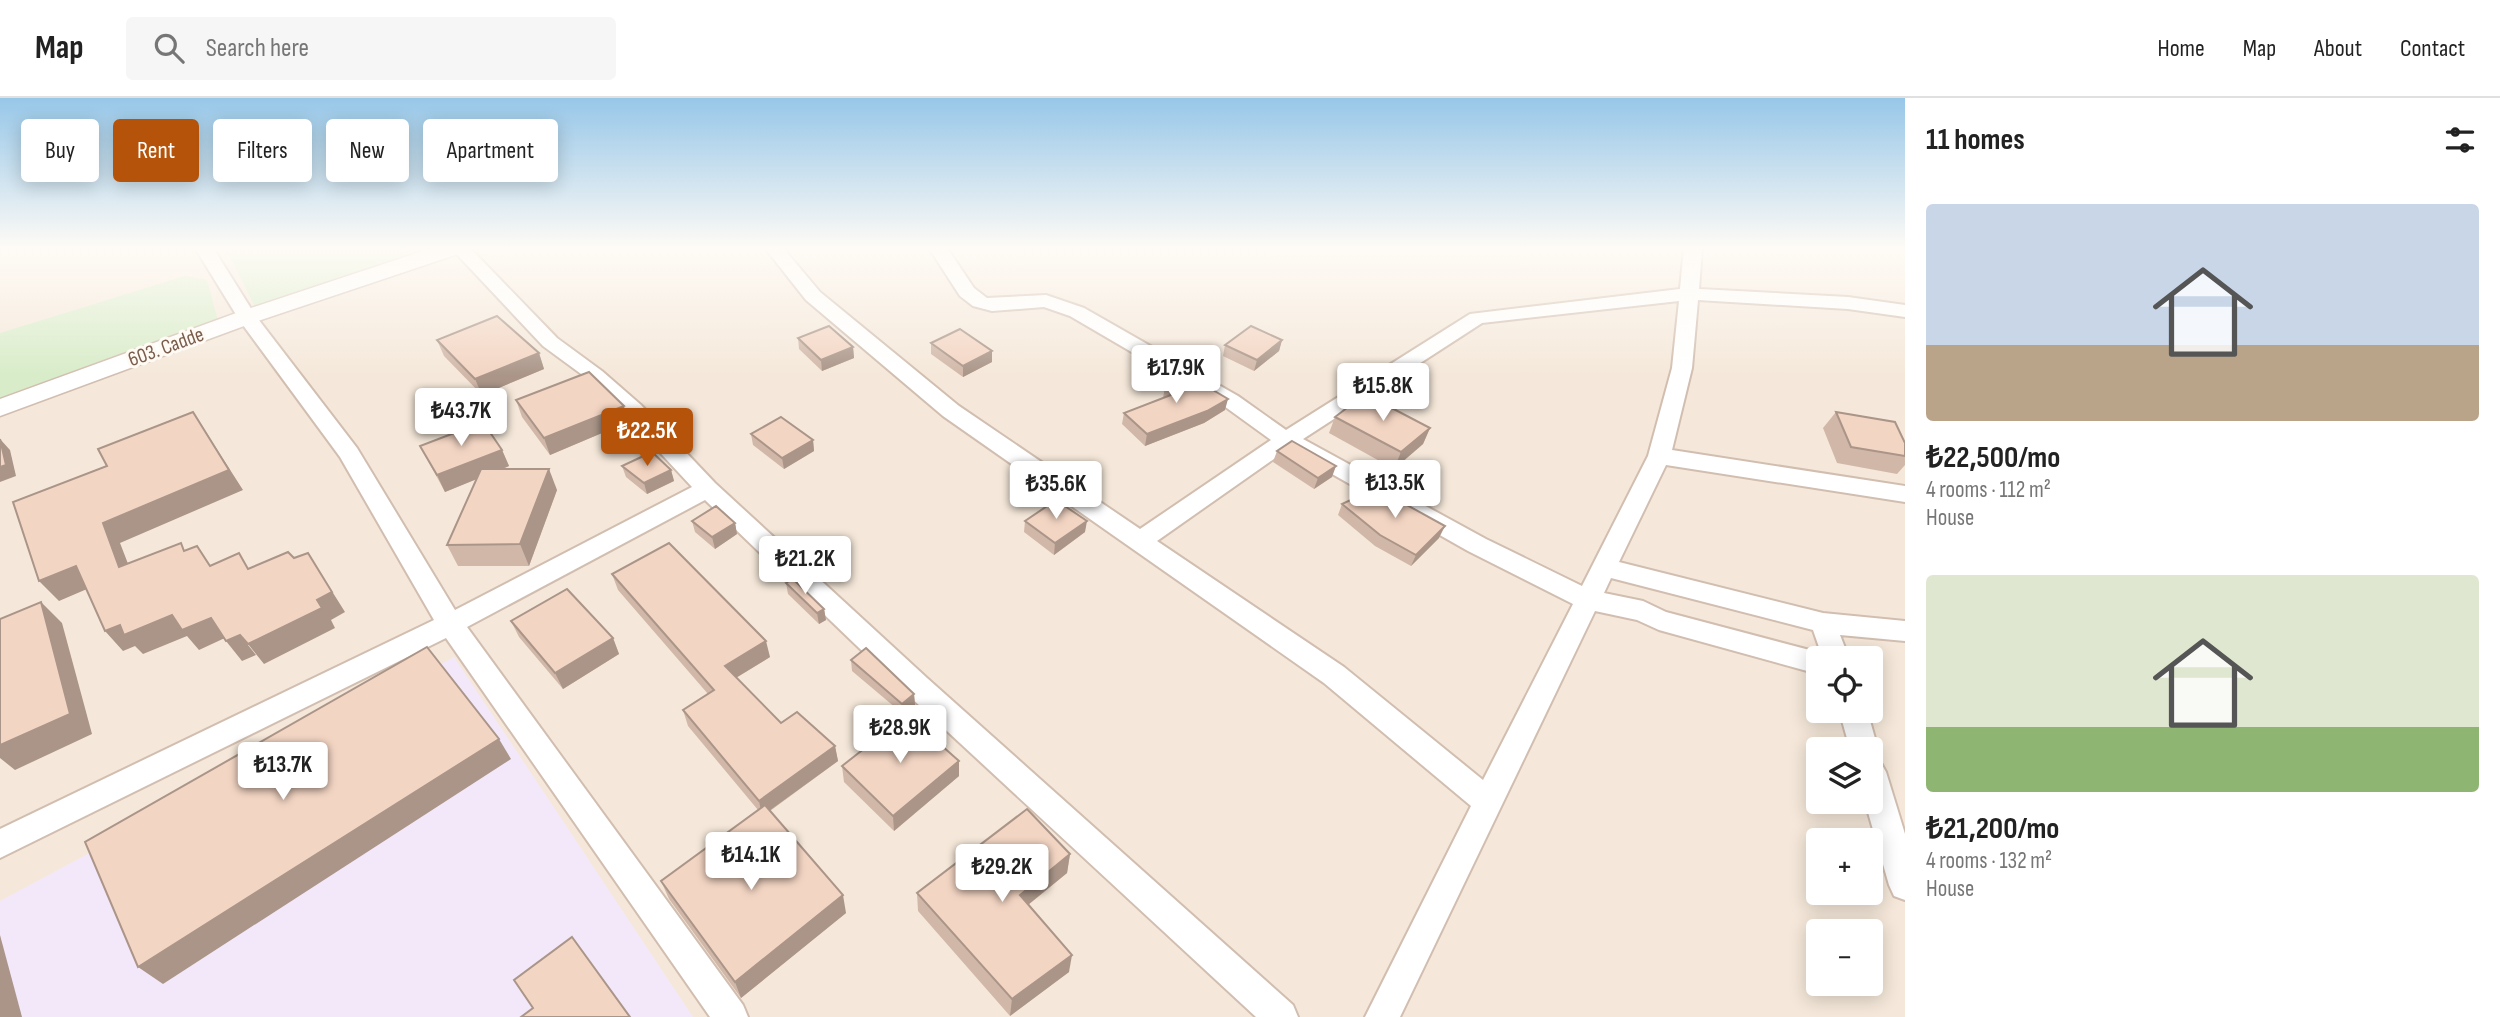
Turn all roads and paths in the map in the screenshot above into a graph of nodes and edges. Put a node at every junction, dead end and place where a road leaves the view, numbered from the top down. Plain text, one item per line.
1 (231, 291) edge
2 (325, 291) edge
3 (501, 291) edge
4 (809, 291) edge
5 (966, 291) edge
6 (1689, 291) edge
7 (1689, 294) junction
8 (1905, 311) edge
9 (247, 317) junction
10 (0, 408) edge
11 (1287, 439) junction
12 (1660, 456) junction
13 (707, 489) junction
14 (1905, 494) edge
15 (1140, 541) junction
16 (1604, 567) junction
17 (1588, 600) junction
18 (1823, 623) junction
19 (450, 624) junction
20 (1905, 631) edge
21 (1832, 646) edge
22 (1806, 660) edge
23 (1488, 802) junction
24 (1883, 812) edge
25 (0, 844) edge
26 (1905, 886) edge
27 (731, 1017) edge
28 (1281, 1017) edge
29 (1381, 1017) edge

1 - 9 street
2 - 9 street, 603. Cadde
3 - 13 street
4 - 15 street
5 - 11 street
6 - 7 street
7 - 8 street
7 - 11 street
7 - 12 street
9 - 10 street, 603. Cadde
9 - 19 street
11 - 15 street
11 - 17 street
12 - 14 street
12 - 16 street
13 - 19 street
13 - 28 street
15 - 23 street
16 - 17 street
16 - 18 street
17 - 22 street
17 - 23 street
18 - 20 street
18 - 21 street
19 - 25 street
19 - 27 street
23 - 29 street
24 - 26 street

